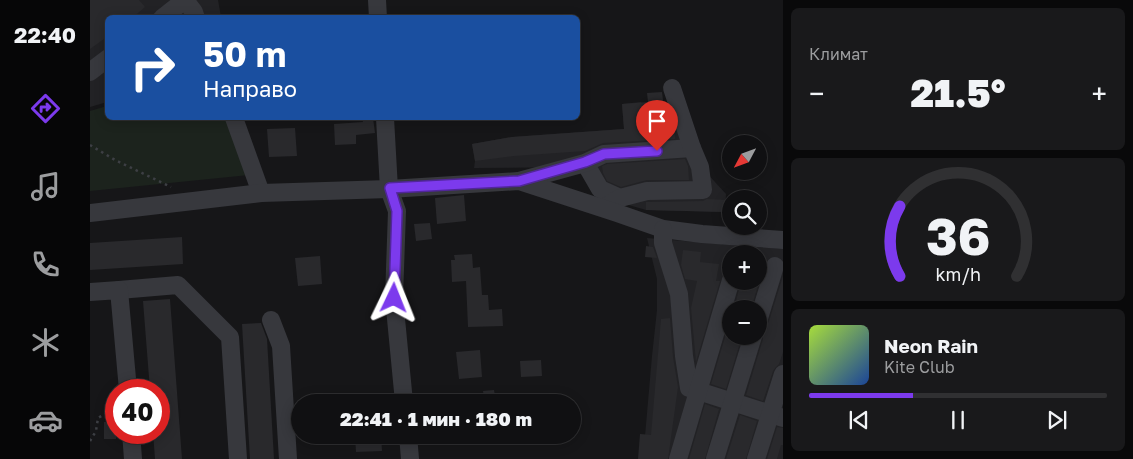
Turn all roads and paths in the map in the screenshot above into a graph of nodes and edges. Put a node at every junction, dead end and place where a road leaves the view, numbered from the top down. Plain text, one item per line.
1 (376, 0) edge
2 (166, 15) edge
3 (195, 15) edge
4 (378, 15) edge
5 (105, 60) edge
6 (90, 72) edge
7 (672, 88) dead end
8 (235, 120) edge
9 (385, 120) edge
10 (90, 145) edge
11 (692, 148) junction
12 (585, 162) junction
13 (519, 181) junction
14 (172, 188) dead end
15 (390, 188) junction
16 (261, 194) junction
17 (620, 198) junction
18 (604, 208) junction
19 (90, 213) edge
20 (663, 229) junction
21 (783, 240) edge
22 (775, 266) dead end
23 (119, 290) junction
24 (728, 290) edge
25 (90, 292) edge
26 (765, 300) edge
27 (271, 320) dead end
28 (750, 345) edge
29 (783, 374) edge
30 (127, 379) edge
31 (698, 391) junction
32 (403, 394) edge
33 (733, 402) junction
34 (105, 414) edge
35 (777, 416) edge
36 (90, 440) edge
37 (132, 444) edge
38 (409, 444) edge
39 (133, 459) edge
40 (238, 459) edge
41 (288, 459) edge
42 (410, 459) edge
43 (678, 459) edge
44 (715, 459) edge
45 (756, 459) edge

1 - 4 street
2 - 3 street
5 - 6 street
7 - 11 street
8 - 16 street
9 - 15 street
10 - 14 path
11 - 12 street
11 - 17 street
12 - 13 street
12 - 17 street
13 - 15 street
13 - 18 street
15 - 16 street
15 - 32 street
16 - 19 street
17 - 18 street
18 - 20 street
20 - 21 street
20 - 31 street
22 - 26 street
23 - 25 street
23 - 30 street
23 - 40 street
24 - 31 street
27 - 41 street
28 - 33 street
29 - 35 street
31 - 33 street
31 - 43 street
33 - 35 street
33 - 44 street
34 - 36 path
35 - 45 street
37 - 39 street
38 - 42 street

